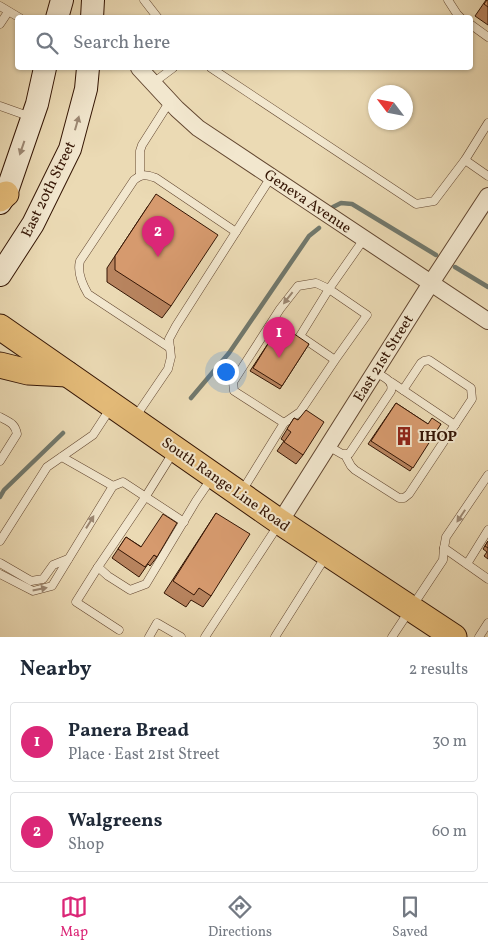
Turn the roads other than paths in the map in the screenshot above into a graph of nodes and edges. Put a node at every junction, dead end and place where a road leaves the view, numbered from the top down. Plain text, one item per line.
1 (62, 0) edge
2 (93, 0) edge
3 (144, 0) edge
4 (448, 0) edge
5 (0, 6) edge
6 (8, 12) junction
7 (58, 15) edge
8 (92, 15) edge
9 (156, 15) edge
10 (458, 15) edge
11 (15, 16) edge
12 (0, 24) edge
13 (473, 26) edge
14 (488, 37) edge
15 (45, 70) edge
16 (88, 70) edge
17 (141, 70) edge
18 (170, 70) edge
19 (214, 70) edge
20 (153, 83) junction
21 (170, 101) junction
22 (0, 106) edge
23 (32, 118) junction
24 (488, 123) edge
25 (464, 160) junction
26 (140, 175) junction
27 (271, 176) junction
28 (488, 176) edge
29 (488, 196) edge
30 (2, 199) edge
31 (236, 232) junction
32 (364, 238) junction
33 (0, 275) edge
34 (431, 283) junction
35 (329, 290) junction
36 (488, 321) edge
37 (0, 327) edge
38 (170, 348) junction
39 (335, 360) junction
40 (0, 365) edge
41 (375, 372) junction
42 (67, 374) junction
43 (391, 382) junction
44 (403, 390) junction
45 (112, 405) junction
46 (0, 418) edge
47 (133, 420) junction
48 (284, 423) junction
49 (455, 425) junction
50 (328, 446) junction
51 (175, 449) junction
52 (345, 455) junction
53 (62, 457) junction
54 (0, 461) edge
55 (488, 475) edge
56 (213, 476) junction
57 (113, 486) junction
58 (240, 494) junction
59 (146, 496) junction
60 (184, 522) junction
61 (280, 522) junction
62 (488, 530) edge
63 (0, 541) edge
64 (444, 548) junction
65 (327, 553) junction
66 (68, 559) junction
67 (0, 563) edge
68 (467, 564) junction
69 (98, 567) junction
70 (0, 574) edge
71 (488, 579) edge
72 (410, 608) junction
73 (488, 623) edge
74 (119, 630) dead end
75 (450, 636) edge
76 (149, 637) edge
77 (180, 637) edge
78 (204, 637) edge
79 (275, 637) edge
80 (392, 637) edge
81 (479, 637) edge

1 - 7 main road
2 - 8 main road
3 - 9 lane
4 - 10 lane
5 - 6 lane
6 - 11 lane
6 - 12 lane
13 - 14 lane
15 - 23 main road
33 -> 16 main road, East 20th Street
17 - 20 street, Geneva Avenue
18 - 20 lane
19 - 25 lane
20 - 21 street, Geneva Avenue
21 - 26 lane
21 - 27 street, Geneva Avenue
22 - 23 lane
23 -> 30 main road
24 - 25 lane
25 - 28 lane
26 - 31 lane
26 - 38 lane
27 - 31 lane
27 - 32 street, Geneva Avenue
29 - 34 street, East 21st Street
31 - 38 lane
32 - 34 street, Geneva Avenue
32 - 35 lane
34 - 36 street, Geneva Avenue
34 - 41 street, East 21st Street
35 - 39 lane
35 - 39 lane
35 -> 48 lane
37 - 42 main road, South Range Line Road
38 - 47 lane
39 - 48 lane
40 - 42 main road
41 - 43 lane
41 - 50 street, East 21st Street
42 - 45 main road, South Range Line Road
43 - 44 lane
43 - 52 lane
44 - 49 lane
44 - 49 lane
45 - 47 main road, South Range Line Road
45 - 53 lane
46 - 54 lane
47 - 51 main road, South Range Line Road
48 - 58 lane
49 - 52 lane
50 - 52 lane
50 - 61 street, East 21st Street
51 - 56 main road, South Range Line Road
51 - 59 lane
53 - 57 lane
53 - 63 lane
55 -> 64 lane
56 - 58 main road, South Range Line Road
56 - 60 lane
57 - 59 lane
66 -> 57 lane
58 - 61 main road, South Range Line Road
59 - 60 lane
59 - 69 lane
60 - 69 lane
61 - 65 main road, South Range Line Road
61 - 78 lane
62 - 68 lane
64 - 68 lane
64 - 72 lane
65 - 72 main road, South Range Line Road
65 - 79 lane
66 - 67 lane
70 -> 66 lane
68 - 71 lane
69 - 74 lane
72 - 75 main road, South Range Line Road
72 - 80 lane
73 - 81 lane
76 - 77 lane

